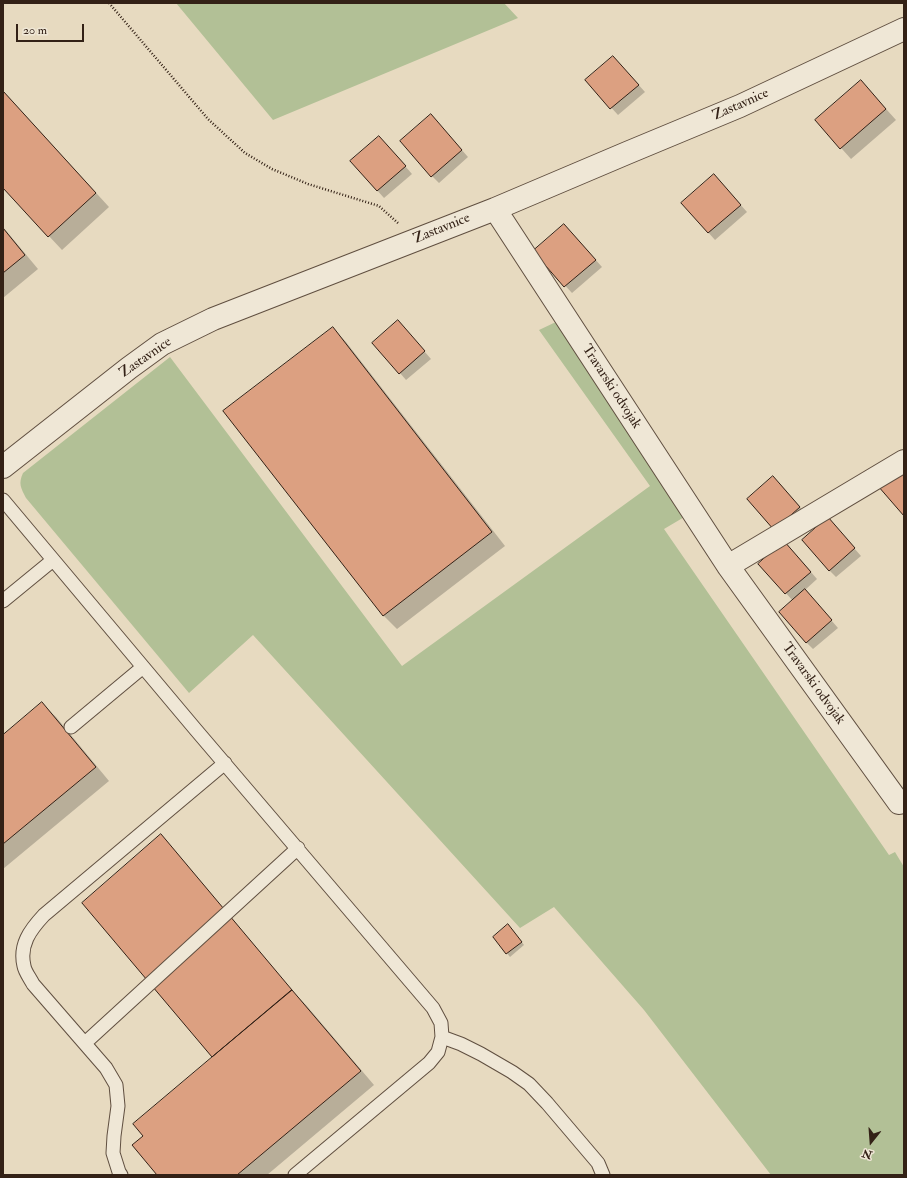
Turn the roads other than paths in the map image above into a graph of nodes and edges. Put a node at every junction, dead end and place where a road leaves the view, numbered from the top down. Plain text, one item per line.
1 (904, 29) edge
2 (495, 208) junction
3 (904, 461) edge
4 (3, 468) edge
5 (3, 500) edge
6 (53, 560) junction
7 (728, 566) junction
8 (3, 602) edge
9 (143, 667) junction
10 (71, 727) dead end
11 (224, 763) junction
12 (899, 803) dead end
13 (298, 848) junction
14 (442, 1038) junction
15 (85, 1043) junction
16 (121, 1175) edge
17 (295, 1175) edge
18 (603, 1175) edge

1 - 2 street, Zastavnice
2 - 4 street, Zastavnice
2 - 7 street, Travarski odvojak
3 - 7 street
5 - 6 lane
6 - 8 lane
6 - 9 lane
7 - 12 street, Travarski odvojak
9 - 10 lane
9 - 11 lane
11 - 13 lane
11 - 15 lane
13 - 14 lane
13 - 15 lane
14 - 17 lane
14 - 18 lane
15 - 16 lane

